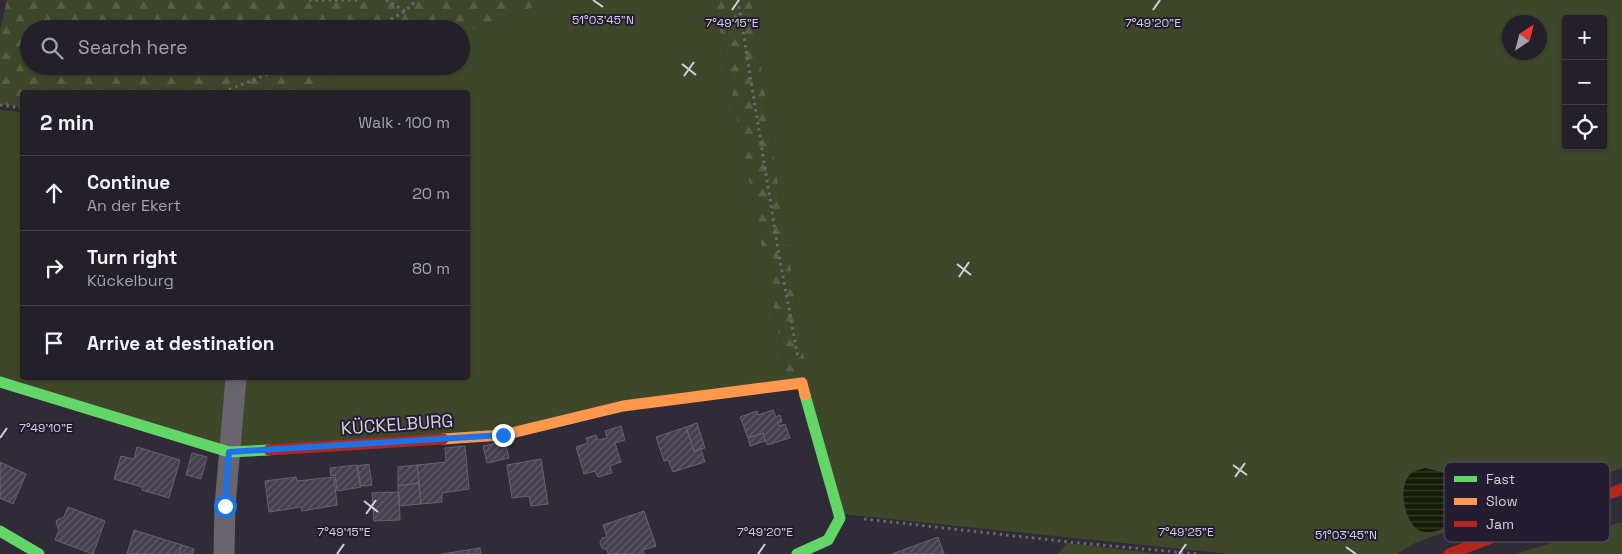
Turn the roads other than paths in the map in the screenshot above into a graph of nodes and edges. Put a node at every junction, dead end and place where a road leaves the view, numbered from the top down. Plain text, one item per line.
1 (236, 380) edge
2 (0, 382) edge
3 (229, 452) junction
4 (1622, 489) edge
5 (1610, 494) edge
6 (0, 531) edge
7 (1481, 542) edge
8 (39, 554) edge
9 (224, 554) edge
10 (797, 554) edge
11 (1449, 554) edge

1 - 3 street
2 - 3 street, KÜCKELBURG
3 - 9 street
3 - 10 street, KÜCKELBURG
4 - 5 street
6 - 8 street
7 - 11 street

